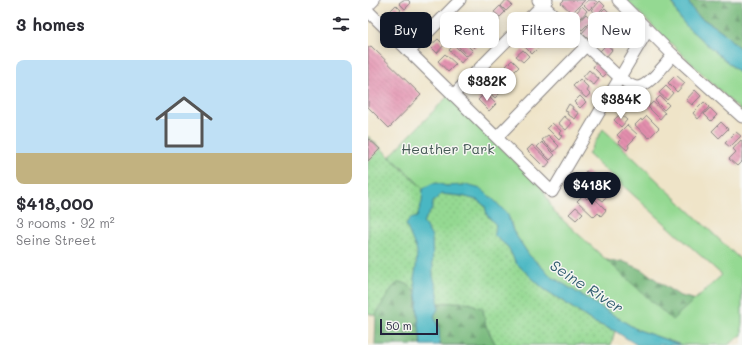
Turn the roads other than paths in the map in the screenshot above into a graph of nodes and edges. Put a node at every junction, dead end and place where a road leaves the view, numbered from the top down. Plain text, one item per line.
1 (374, 0) edge
2 (460, 0) edge
3 (618, 0) edge
4 (543, 1) edge
5 (368, 6) edge
6 (368, 11) edge
7 (648, 30) junction
8 (586, 46) junction
9 (409, 52) junction
10 (673, 55) junction
11 (620, 78) junction
12 (453, 95) junction
13 (742, 117) edge
14 (497, 137) junction

1 - 5 street
2 - 9 street
3 - 7 street
4 - 8 street
4 - 12 street
6 - 9 street
7 - 10 street
7 - 11 street
8 - 11 street
8 - 14 street
9 - 12 street
10 - 11 street
10 - 13 street
11 - 14 street
12 - 14 street

